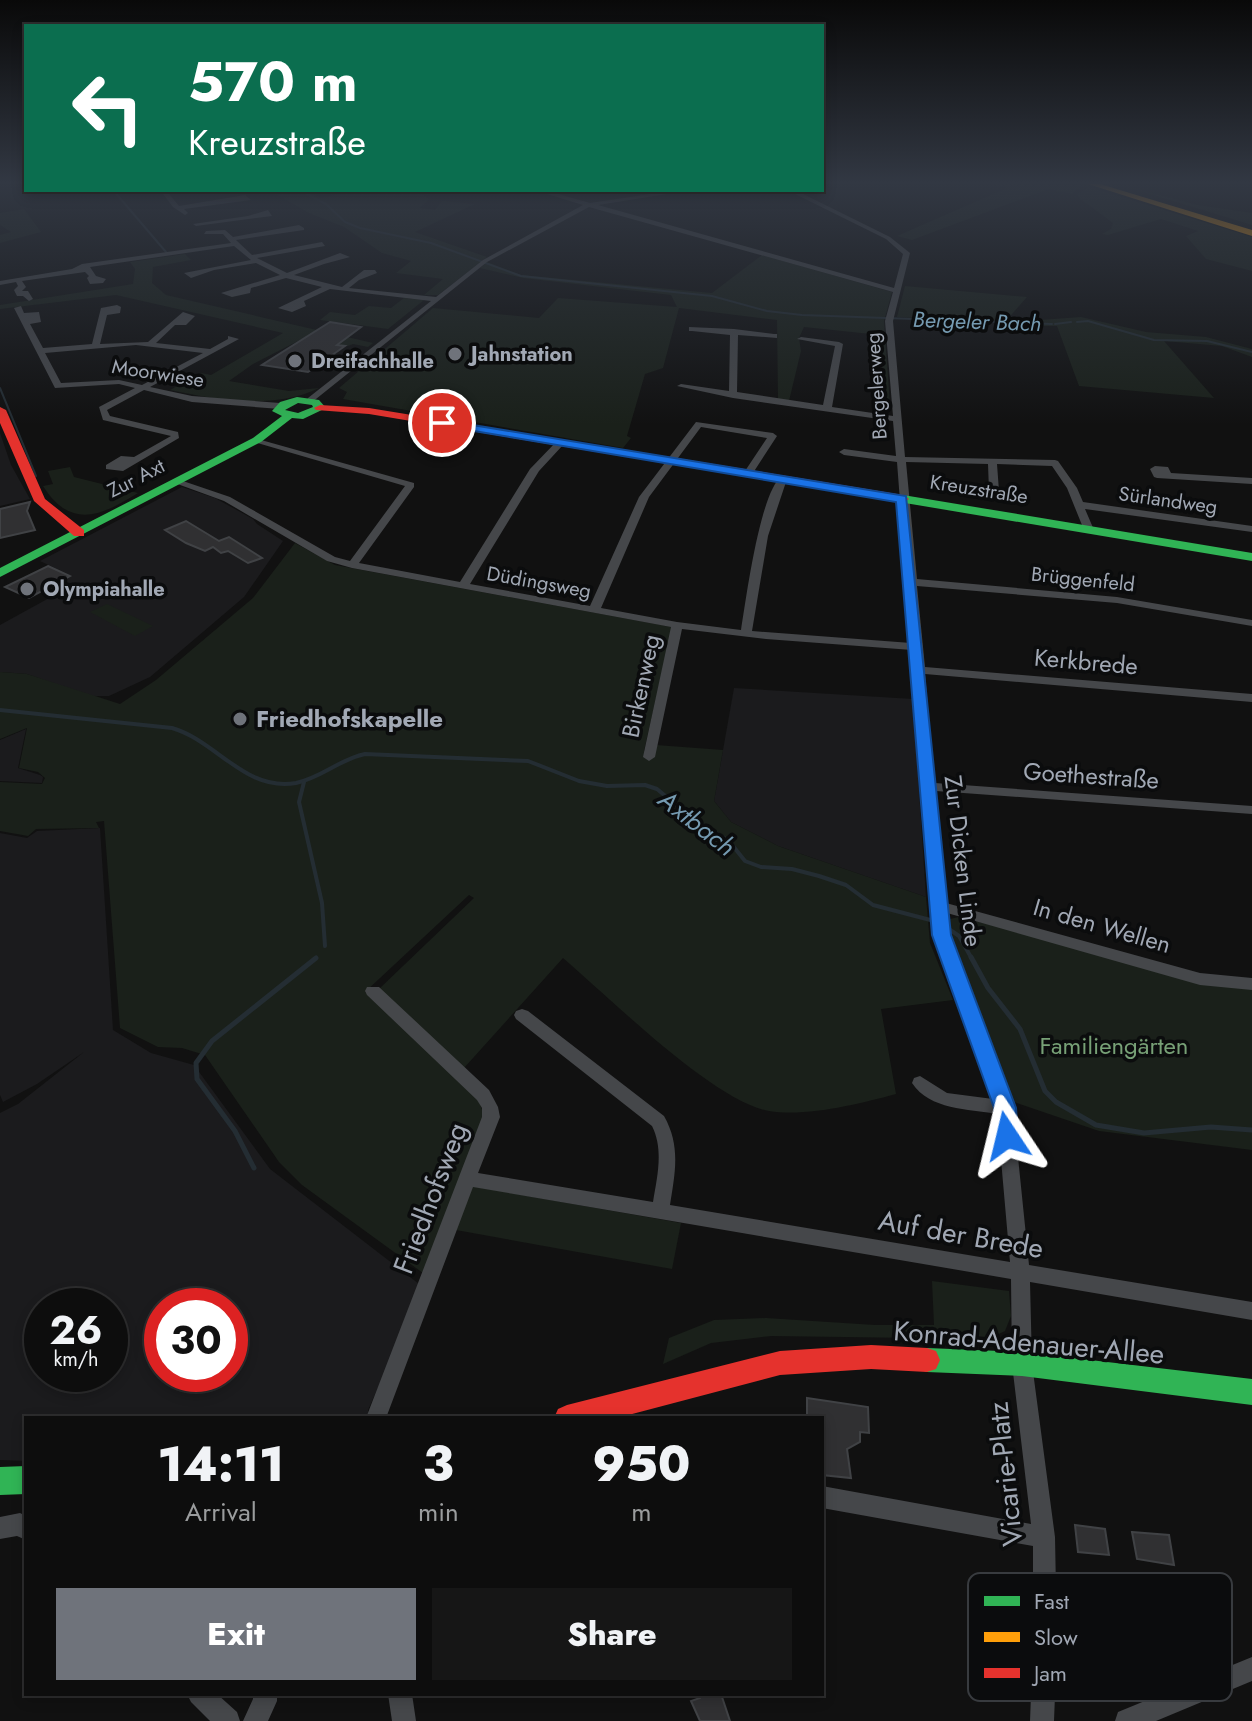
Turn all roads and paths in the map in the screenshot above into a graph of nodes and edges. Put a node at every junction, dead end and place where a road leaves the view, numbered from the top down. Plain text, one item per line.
1 (108, 264) edge
2 (233, 264) edge
3 (265, 264) edge
4 (318, 264) edge
5 (480, 264) edge
6 (800, 264) edge
7 (904, 264) edge
8 (87, 268) junction
9 (211, 270) dead end
10 (288, 275) junction
11 (94, 277) dead end
12 (359, 278) dead end
13 (0, 283) edge
14 (330, 286) junction
15 (345, 287) junction
16 (247, 288) dead end
17 (362, 290) junction
18 (896, 291) junction
19 (436, 299) junction
20 (301, 301) dead end
21 (346, 302) dead end
22 (103, 313) dead end
23 (22, 315) dead end
24 (173, 323) dead end
25 (692, 329) dead end
26 (734, 331) junction
27 (774, 336) dead end
28 (801, 339) dead end
29 (126, 343) junction
30 (150, 344) junction
31 (96, 345) junction
32 (40, 351) junction
33 (118, 355) dead end
34 (143, 386) junction
35 (681, 386) dead end
36 (733, 395) junction
37 (316, 404) junction
38 (827, 409) junction
39 (0, 410) edge
40 (284, 411) junction
41 (895, 419) junction
42 (257, 440) junction
43 (560, 443) junction
44 (844, 452) dead end
45 (135, 460) dead end
46 (900, 460) junction
47 (669, 461) junction
48 (992, 461) junction
49 (1055, 463) joint
50 (748, 474) junction
51 (1168, 476) dead end
52 (782, 479) junction
53 (1252, 481) edge
54 (177, 482) junction
55 (994, 491) dead end
56 (902, 499) junction
57 (1080, 505) junction
58 (85, 529) junction
59 (1252, 529) edge
60 (1089, 530) junction
61 (1252, 557) edge
62 (352, 565) junction
63 (0, 573) edge
64 (909, 582) junction
65 (463, 586) junction
66 (594, 610) junction
67 (1252, 623) edge
68 (677, 625) junction
69 (746, 634) junction
70 (915, 647) junction
71 (917, 670) junction
72 (1252, 698) edge
73 (649, 757) dead end
74 (927, 786) junction
75 (1252, 810) edge
76 (941, 921) junction
77 (1252, 984) edge
78 (373, 991) dead end
79 (522, 1015) dead end
80 (920, 1083) dead end
81 (1005, 1108) junction
82 (468, 1179) junction
83 (660, 1212) junction
84 (1020, 1272) junction
85 (1252, 1311) edge
86 (1022, 1364) junction
87 (1252, 1392) edge
88 (377, 1416) edge
89 (575, 1416) edge
90 (24, 1480) edge
91 (0, 1481) edge
92 (824, 1497) edge
93 (0, 1527) edge
94 (24, 1527) edge
95 (1044, 1537) junction
96 (1044, 1573) edge
97 (1252, 1669) edge
98 (1232, 1677) edge
99 (201, 1696) edge
100 (264, 1696) edge
101 (400, 1696) edge
102 (1043, 1701) edge
103 (1175, 1701) edge
104 (228, 1721) edge
105 (255, 1721) edge
106 (404, 1721) edge
107 (1042, 1721) edge
108 (1127, 1721) edge

1 - 8 street
2 - 9 street
3 - 10 street
4 - 10 street
5 - 19 street
6 - 18 street
7 - 18 street, Bergelerweg
8 - 11 street
8 - 13 street
10 - 14 street
10 - 16 street
12 - 15 street
14 - 15 street
14 - 20 street
15 - 17 street
17 - 19 street
17 - 21 street
18 - 41 street, Bergelerweg
19 - 37 street
22 - 31 street
23 - 32 street, Moorwiese
24 - 30 street
25 - 26 street
26 - 27 street
26 - 36 street
28 - 38 street
29 - 30 street
29 - 31 street
29 - 33 street
30 - 34 street
31 - 32 street
32 - 34 street, Moorwiese
34 - 40 street, Moorwiese
34 - 45 street
35 - 36 street
36 - 38 street
37 - 40 main road, Kreuzstraße
37 - 43 main road, Kreuzstraße
38 - 41 street
39 - 58 main road
40 - 42 main road, Zur Axt
41 - 46 street, Bergelerweg
42 - 54 main road, Zur Axt
42 - 62 street
43 - 47 main road, Kreuzstraße
43 - 65 street
44 - 46 street, Bergelerweg
46 - 48 street, Bergelerweg
46 - 56 street, Bergelerweg
47 - 50 main road, Kreuzstraße
47 - 50 street
47 - 66 street
48 - 49 street, Bergelerweg
48 - 55 street
49 - 57 street, Sürlandweg
50 - 52 main road, Kreuzstraße
51 - 53 street
52 - 56 main road, Kreuzstraße
52 - 69 street
54 - 58 main road, Zur Axt
54 - 62 street, Düdingsweg
56 - 60 main road, Kreuzstraße
56 - 64 street, Zur Dicken Linde
57 - 59 street, Sürlandweg
57 - 60 street, Sürlandweg
58 - 63 main road, Zur Axt
60 - 61 main road, Kreuzstraße
62 - 65 street, Düdingsweg
64 - 67 street, Brüggenfeld
64 - 70 street, Zur Dicken Linde
65 - 66 street, Düdingsweg
66 - 68 street, Düdingsweg
68 - 69 street, Düdingsweg
68 - 73 street, Birkenweg
69 - 70 street, Düdingsweg
70 - 71 street, Zur Dicken Linde
71 - 72 street, Kerkbrede
71 - 74 street, Zur Dicken Linde
74 - 75 street, Goethestraße
74 - 76 street, Zur Dicken Linde
76 - 77 street, In den Wellen
76 - 81 street, Zur Dicken Linde
78 - 82 street, Friedhofsweg
79 - 83 street
80 - 81 street
81 - 84 street, Zur Dicken Linde
82 - 83 street, Auf der Brede
82 - 88 street, Friedhofsweg
83 - 84 street, Auf der Brede
84 - 85 street, Auf der Brede
84 - 86 street, Zur Dicken Linde
86 - 87 main road, Konrad-Adenauer-Allee
86 - 89 main road, Konrad-Adenauer-Allee
86 - 95 street, Vicarie-Platz
90 - 91 main road
92 - 95 street
93 - 94 street
95 - 96 street, Vicarie-Platz
97 - 98 street
99 - 104 street
100 - 105 street
101 - 106 street
102 - 107 street, Vicarie-Platz
103 - 108 street

